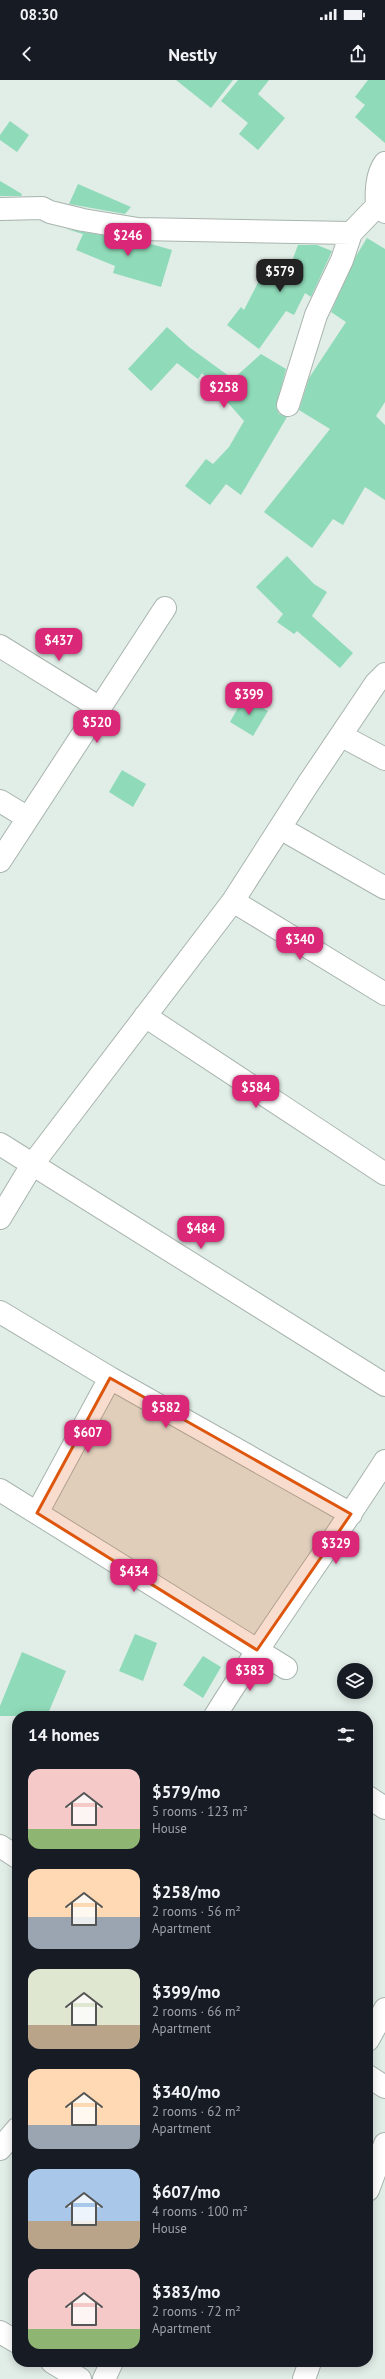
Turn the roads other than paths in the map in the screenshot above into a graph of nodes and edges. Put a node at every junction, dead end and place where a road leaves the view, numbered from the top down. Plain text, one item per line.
1 (385, 163) edge
2 (0, 209) edge
3 (381, 209) edge
4 (351, 233) junction
5 (288, 405) dead end
6 (165, 608) dead end
7 (0, 646) edge
8 (381, 678) edge
9 (100, 708) junction
10 (342, 736) junction
11 (385, 759) edge
12 (0, 801) edge
13 (28, 818) junction
14 (280, 828) junction
15 (0, 861) edge
16 (385, 888) edge
17 (233, 901) junction
18 (385, 994) edge
19 (145, 1016) junction
20 (0, 1144) edge
21 (32, 1165) junction
22 (385, 1174) edge
23 (0, 1218) edge
24 (0, 1312) edge
25 (110, 1378) junction
26 (385, 1385) edge
27 (385, 1460) edge
28 (0, 1490) edge
29 (37, 1513) junction
30 (351, 1514) junction
31 (256, 1650) junction
32 (286, 1668) dead end
33 (218, 1711) edge
34 (373, 1800) edge
35 (385, 1808) edge
36 (0, 1846) edge
37 (12, 1854) edge
38 (385, 2010) edge
39 (373, 2031) edge
40 (373, 2079) edge
41 (385, 2087) edge
42 (12, 2135) edge
43 (385, 2144) edge
44 (0, 2149) edge
45 (373, 2176) edge
46 (0, 2332) edge
47 (12, 2339) edge
48 (60, 2367) edge
49 (110, 2367) edge
50 (308, 2367) edge
51 (80, 2379) edge
52 (104, 2379) edge
53 (304, 2379) edge

1 - 3 street
2 - 4 street
3 - 4 street
4 - 5 street
6 - 9 street
7 - 9 street
8 - 10 street
9 - 13 street
10 - 11 street
10 - 14 street
12 - 13 street
13 - 15 street
14 - 16 street
14 - 17 street
17 - 18 street
17 - 19 street
19 - 21 street
19 - 22 street
20 - 21 street
21 - 23 street
21 - 26 street
24 - 25 street
25 - 29 street
25 - 30 street
27 - 30 street
28 - 29 street
29 - 31 street
30 - 31 street
31 - 32 street
31 - 33 street
34 - 35 street
36 - 37 street
38 - 39 street
40 - 41 street
42 - 44 street
43 - 45 street
46 - 47 street
48 - 51 street
49 - 52 street
50 - 53 street

